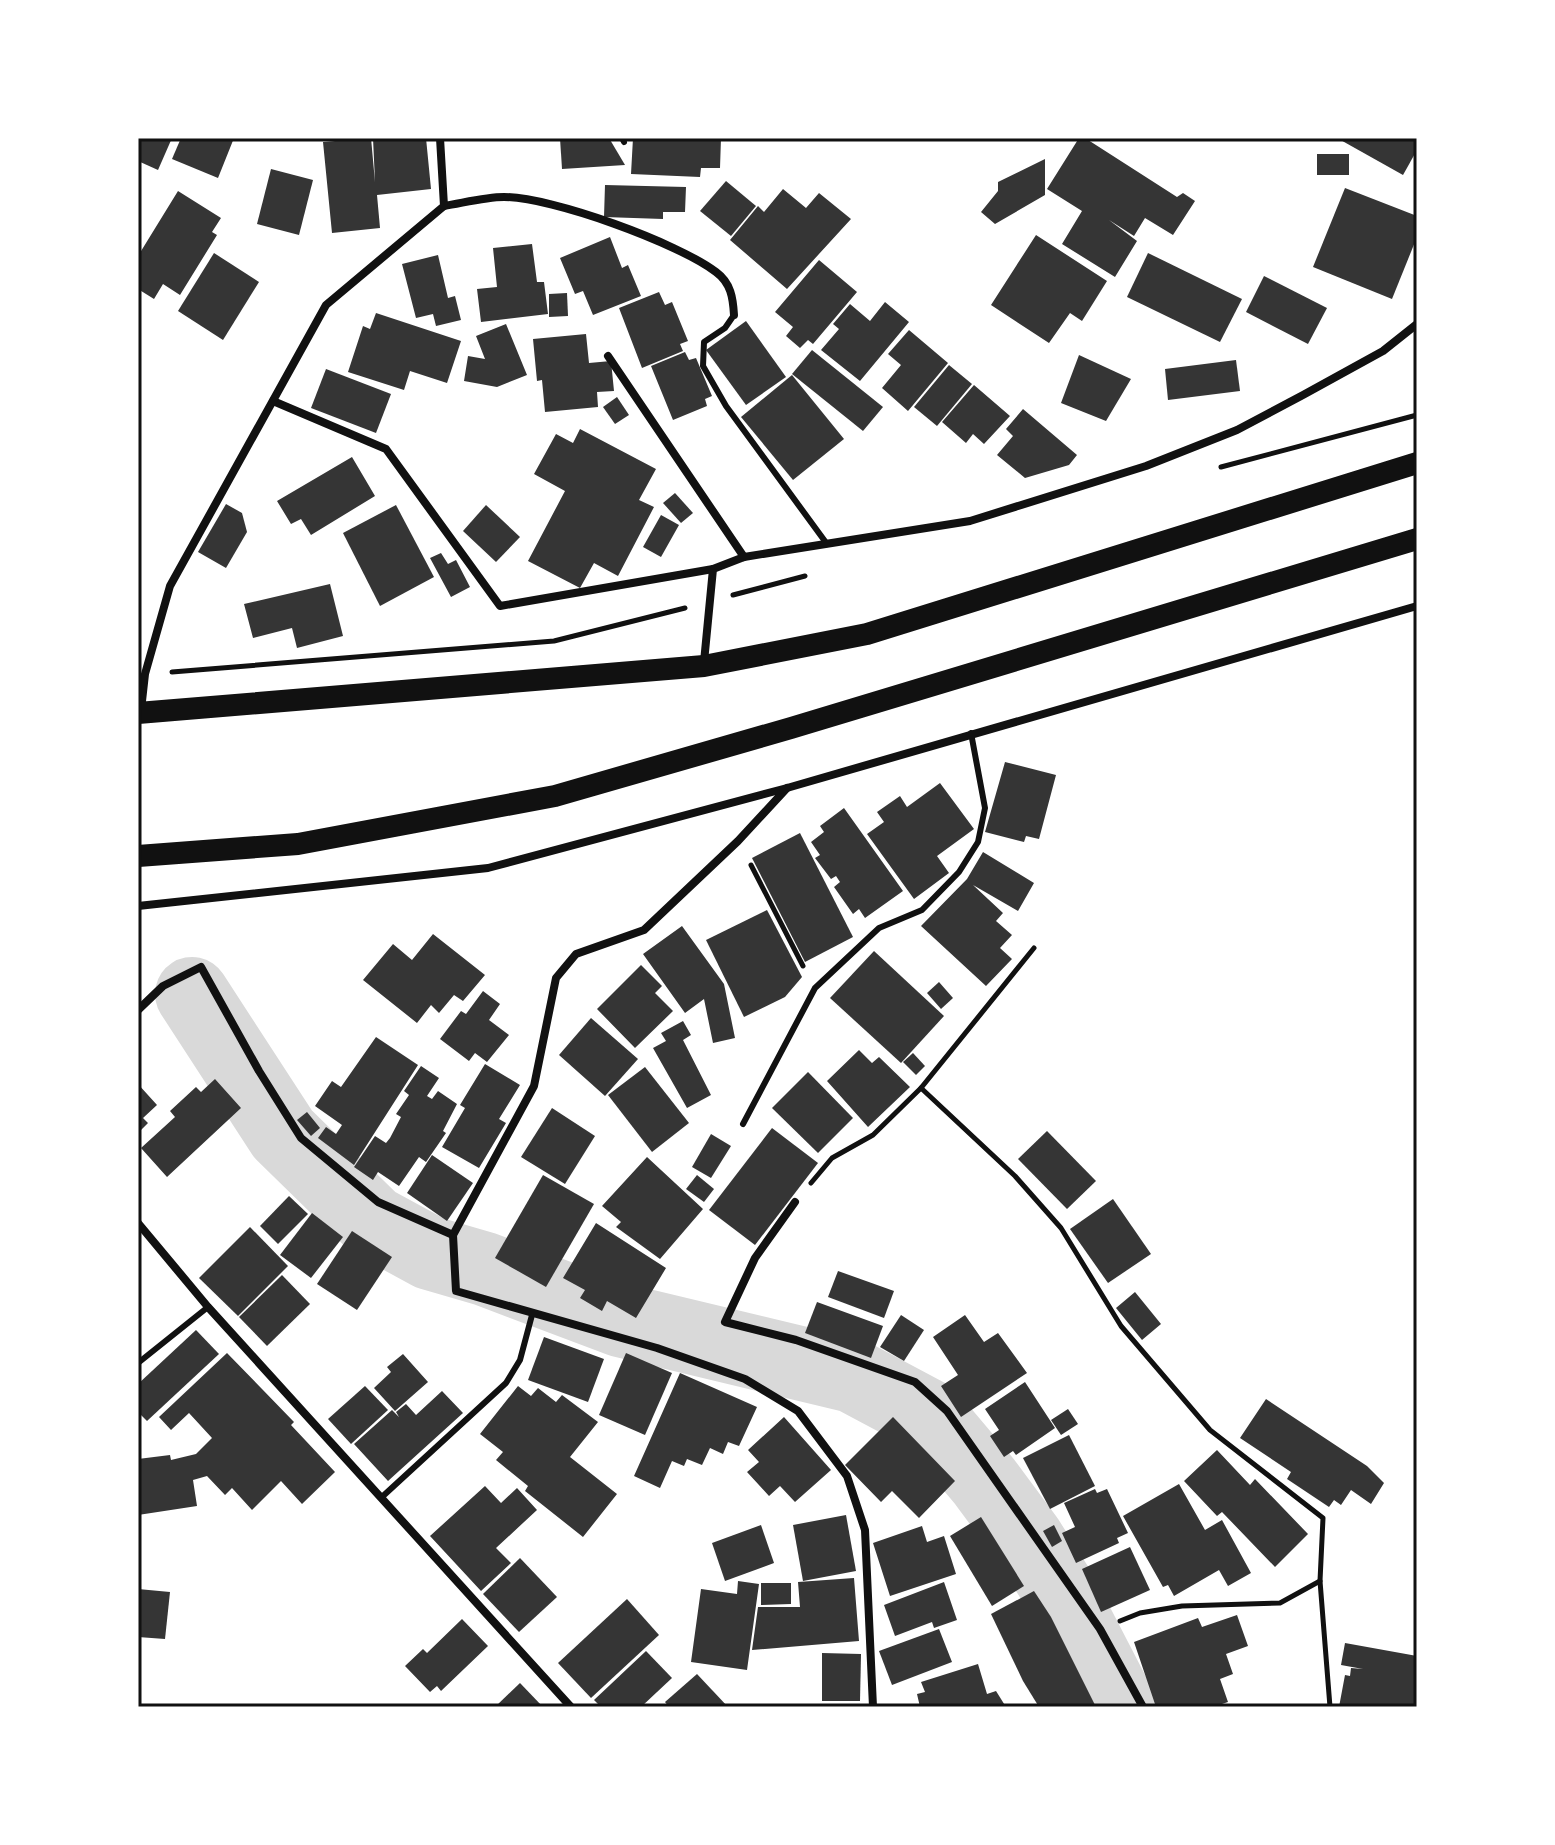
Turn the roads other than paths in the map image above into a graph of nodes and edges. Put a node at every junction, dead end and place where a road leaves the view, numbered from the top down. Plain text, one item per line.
1 (440, 138) edge
2 (444, 206) junction
3 (734, 315) joint
4 (1417, 324) edge
5 (608, 356) dead end
6 (273, 401) junction
7 (1417, 463) edge
8 (1417, 539) edge
9 (827, 544) junction
10 (744, 557) junction
11 (713, 569) junction
12 (1417, 606) edge
13 (704, 666) junction
14 (139, 713) edge
15 (971, 733) junction
16 (787, 788) junction
17 (138, 856) edge
18 (138, 906) edge
19 (138, 1010) edge
20 (743, 1124) dead end
21 (795, 1202) road end
22 (138, 1223) edge
23 (453, 1235) junction
24 (208, 1307) junction
25 (532, 1315) junction
26 (138, 1363) edge
27 (383, 1496) junction
28 (1142, 1704) edge
29 (571, 1707) edge
30 (873, 1707) edge
31 (1131, 1707) edge

1 - 2 street
2 - 3 street
2 - 6 street
3 - 9 lane
4 - 9 street
5 - 10 street
6 - 11 street
6 - 14 street
7 - 13 highway
8 - 17 highway
9 - 10 street
10 - 11 street
11 - 13 street
12 - 15 street
13 - 14 highway
15 - 16 street
15 - 20 lane
16 - 18 street
16 - 23 street
19 - 23 street
21 - 28 street
22 - 24 street
23 - 25 street
24 - 26 lane
24 - 27 street
25 - 27 lane
25 - 30 street
27 - 29 street
28 - 31 lane

